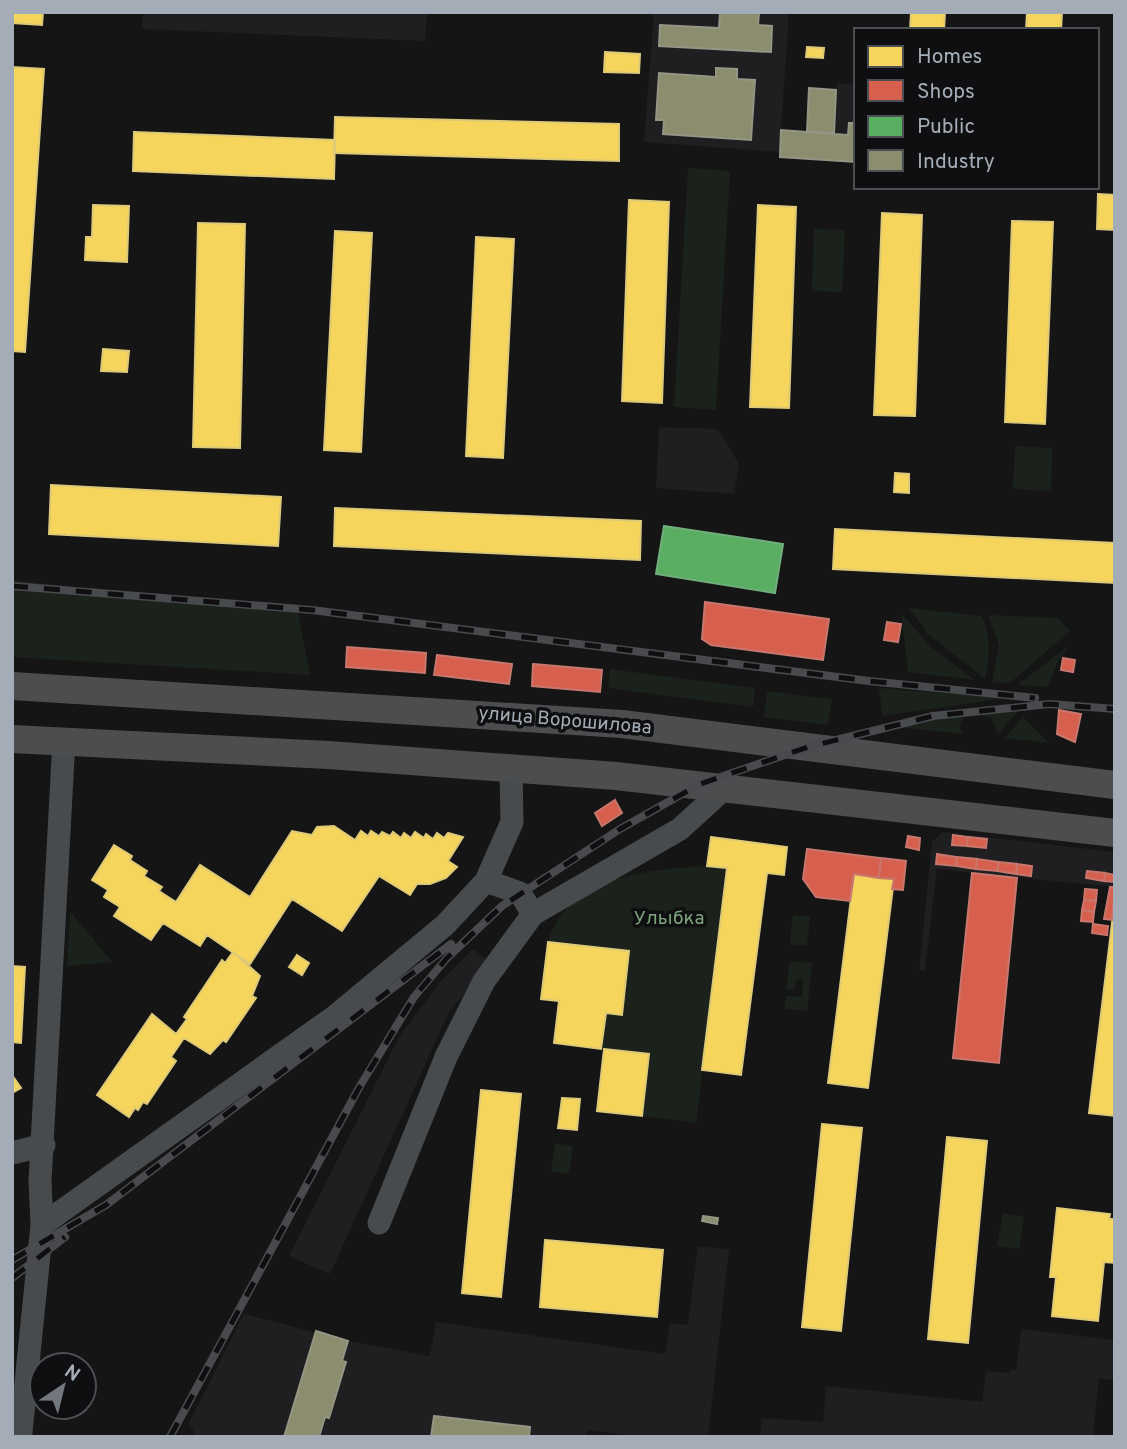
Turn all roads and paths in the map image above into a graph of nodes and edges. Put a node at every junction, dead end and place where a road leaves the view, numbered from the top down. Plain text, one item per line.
1 (12, 686) edge
2 (12, 739) edge
3 (64, 740) junction
4 (511, 769) junction
5 (1115, 785) edge
6 (726, 787) junction
7 (1115, 833) edge
8 (486, 881) junction
9 (533, 914) junction
10 (44, 1145) junction
11 (12, 1153) edge
12 (379, 1223) dead end
13 (42, 1225) junction
14 (21, 1432) dead end

1 - 5 main road, улица Ворошилова
2 - 3 main road
3 - 4 main road
3 - 10 street
4 - 6 main road
4 - 8 street
6 - 7 main road
6 - 9 street
8 - 9 street
8 - 13 street
9 - 12 street
10 - 11 street
10 - 13 street
13 - 14 street

